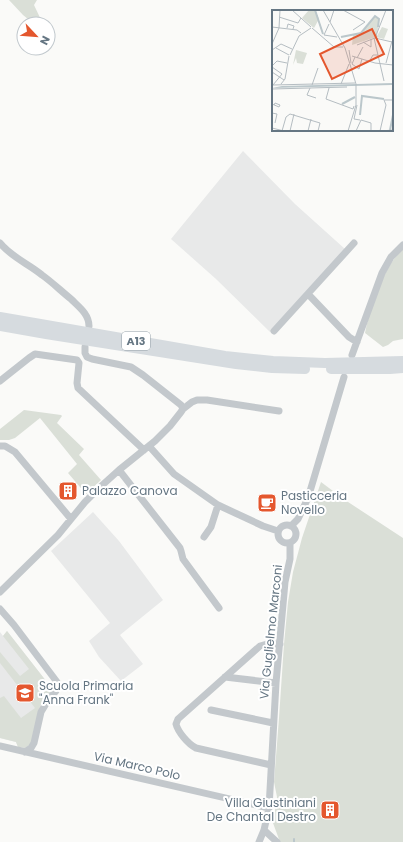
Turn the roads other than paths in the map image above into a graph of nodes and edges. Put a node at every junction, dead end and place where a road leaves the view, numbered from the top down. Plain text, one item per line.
1 (354, 243) dead end
2 (0, 244) edge
3 (403, 245) edge
4 (308, 294) junction
5 (0, 317) edge
6 (0, 326) edge
7 (90, 326) dead end
8 (274, 330) dead end
9 (357, 342) junction
10 (85, 347) dead end
11 (352, 355) dead end
12 (403, 361) edge
13 (272, 364) junction
14 (391, 365) junction
15 (403, 368) edge
16 (344, 377) dead end
17 (0, 381) edge
18 (183, 409) junction
19 (279, 411) dead end
20 (0, 446) edge
21 (146, 448) junction
22 (119, 470) junction
23 (218, 504) junction
24 (70, 519) junction
25 (291, 526) junction
26 (278, 530) junction
27 (204, 537) dead end
28 (290, 543) junction
29 (0, 592) edge
30 (219, 608) dead end
31 (2, 611) edge
32 (280, 644) junction
33 (226, 678) junction
34 (276, 683) junction
35 (211, 710) dead end
36 (273, 722) junction
37 (0, 746) edge
38 (25, 752) junction
39 (270, 765) junction
40 (269, 808) junction
41 (264, 830) junction
42 (259, 842) edge
43 (277, 842) edge

1 - 4 street
2 - 7 street
3 - 9 street
4 - 8 street
4 - 9 street
5 - 13 highway, A13
6 - 13 highway, A13
9 - 11 street
10 - 18 street
12 - 14 highway, A13
13 - 14 highway, A13
14 - 15 highway, A13
16 - 25 street
17 - 21 street
18 - 19 street
18 - 21 street
20 - 24 street
21 - 22 street
21 - 23 street
22 - 24 street
22 - 30 street
23 - 26 street
23 - 27 street
24 - 29 street
25 - 26 street
25 - 28 street, Via Guglielmo Marconi
26 - 28 street
28 - 32 street, Via Guglielmo Marconi
31 - 38 street
32 - 33 street
32 - 34 street, Via Guglielmo Marconi
33 - 34 street
33 - 39 street
34 - 36 street, Via Guglielmo Marconi
35 - 36 street
36 - 39 street, Via Guglielmo Marconi
37 - 38 street, Via Marco Polo
38 - 40 street, Via Marco Polo
39 - 40 street, Via Guglielmo Marconi
40 - 41 street, Via Guglielmo Marconi
41 - 42 street, Via Guglielmo Marconi
41 - 43 street

